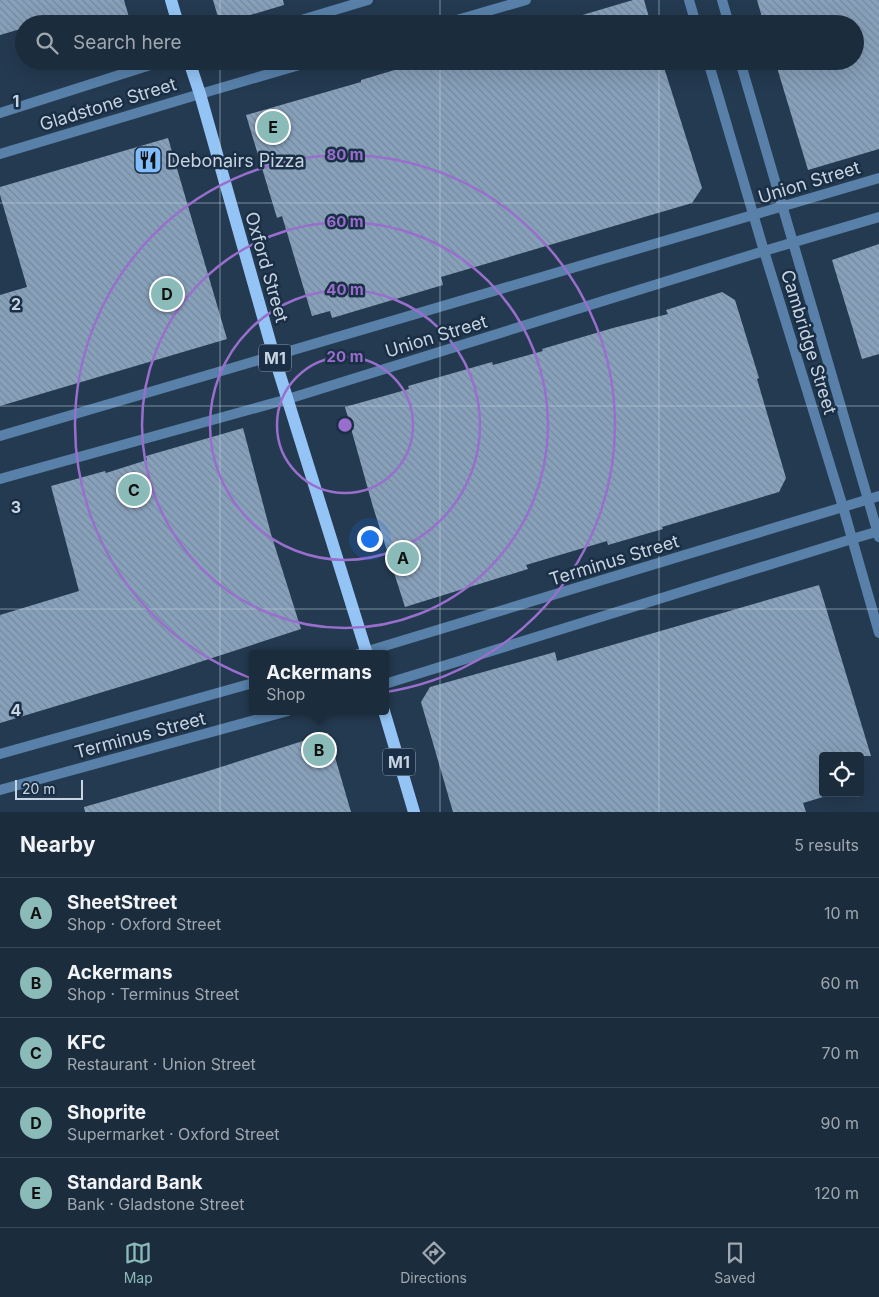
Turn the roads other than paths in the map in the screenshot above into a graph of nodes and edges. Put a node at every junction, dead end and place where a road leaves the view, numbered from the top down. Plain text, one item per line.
1 (171, 0) edge
2 (368, 0) edge
3 (526, 0) edge
4 (689, 0) edge
5 (722, 0) edge
6 (175, 15) edge
7 (318, 15) edge
8 (475, 15) edge
9 (693, 15) edge
10 (726, 15) edge
11 (135, 70) edge
12 (192, 70) edge
13 (282, 70) edge
14 (711, 70) edge
15 (743, 70) edge
16 (200, 94) junction
17 (0, 113) edge
18 (0, 154) edge
19 (879, 178) edge
20 (782, 206) junction
21 (754, 215) junction
22 (879, 217) edge
23 (793, 242) junction
24 (764, 251) junction
25 (274, 356) junction
26 (288, 399) junction
27 (0, 436) edge
28 (0, 479) edge
29 (879, 496) edge
30 (868, 499) junction
31 (843, 507) junction
32 (878, 533) edge
33 (852, 539) junction
34 (879, 633) edge
35 (363, 650) edge
36 (374, 650) edge
37 (389, 683) edge
38 (249, 684) edge
39 (273, 715) edge
40 (385, 715) edge
41 (0, 754) edge
42 (0, 790) edge
43 (414, 812) edge

1 - 6 main road
2 - 7 street
3 - 8 street
4 - 9 street
5 - 10 street
11 - 17 street, Gladstone Street
12 - 16 main road, Oxford Street / M1
13 - 16 street, Gladstone Street
14 - 21 street, Cambridge Street
15 - 20 street, Cambridge Street
16 - 18 street, Gladstone Street
16 - 25 main road, Oxford Street / M1
19 - 20 street, Union Street
20 - 21 street, Union Street
20 - 23 street, Cambridge Street
21 - 24 street, Cambridge Street
21 - 25 street, Union Street
22 - 23 street, Union Street
23 - 24 street, Union Street
23 - 30 street, Cambridge Street
24 - 26 street, Union Street
24 - 31 street, Cambridge Street
25 - 26 main road, Oxford Street / M1
25 - 27 street, Union Street
26 - 28 street, Union Street
26 - 35 main road, Oxford Street / M1
29 - 30 street, Terminus Street
30 - 31 street, Terminus Street
30 - 32 street, Cambridge Street
31 - 33 street, Cambridge Street
31 - 36 street, Terminus Street
32 - 33 street
33 - 34 street, Cambridge Street
33 - 37 street
38 - 41 street, Terminus Street
39 - 42 street, Terminus Street
40 - 43 main road, M1

